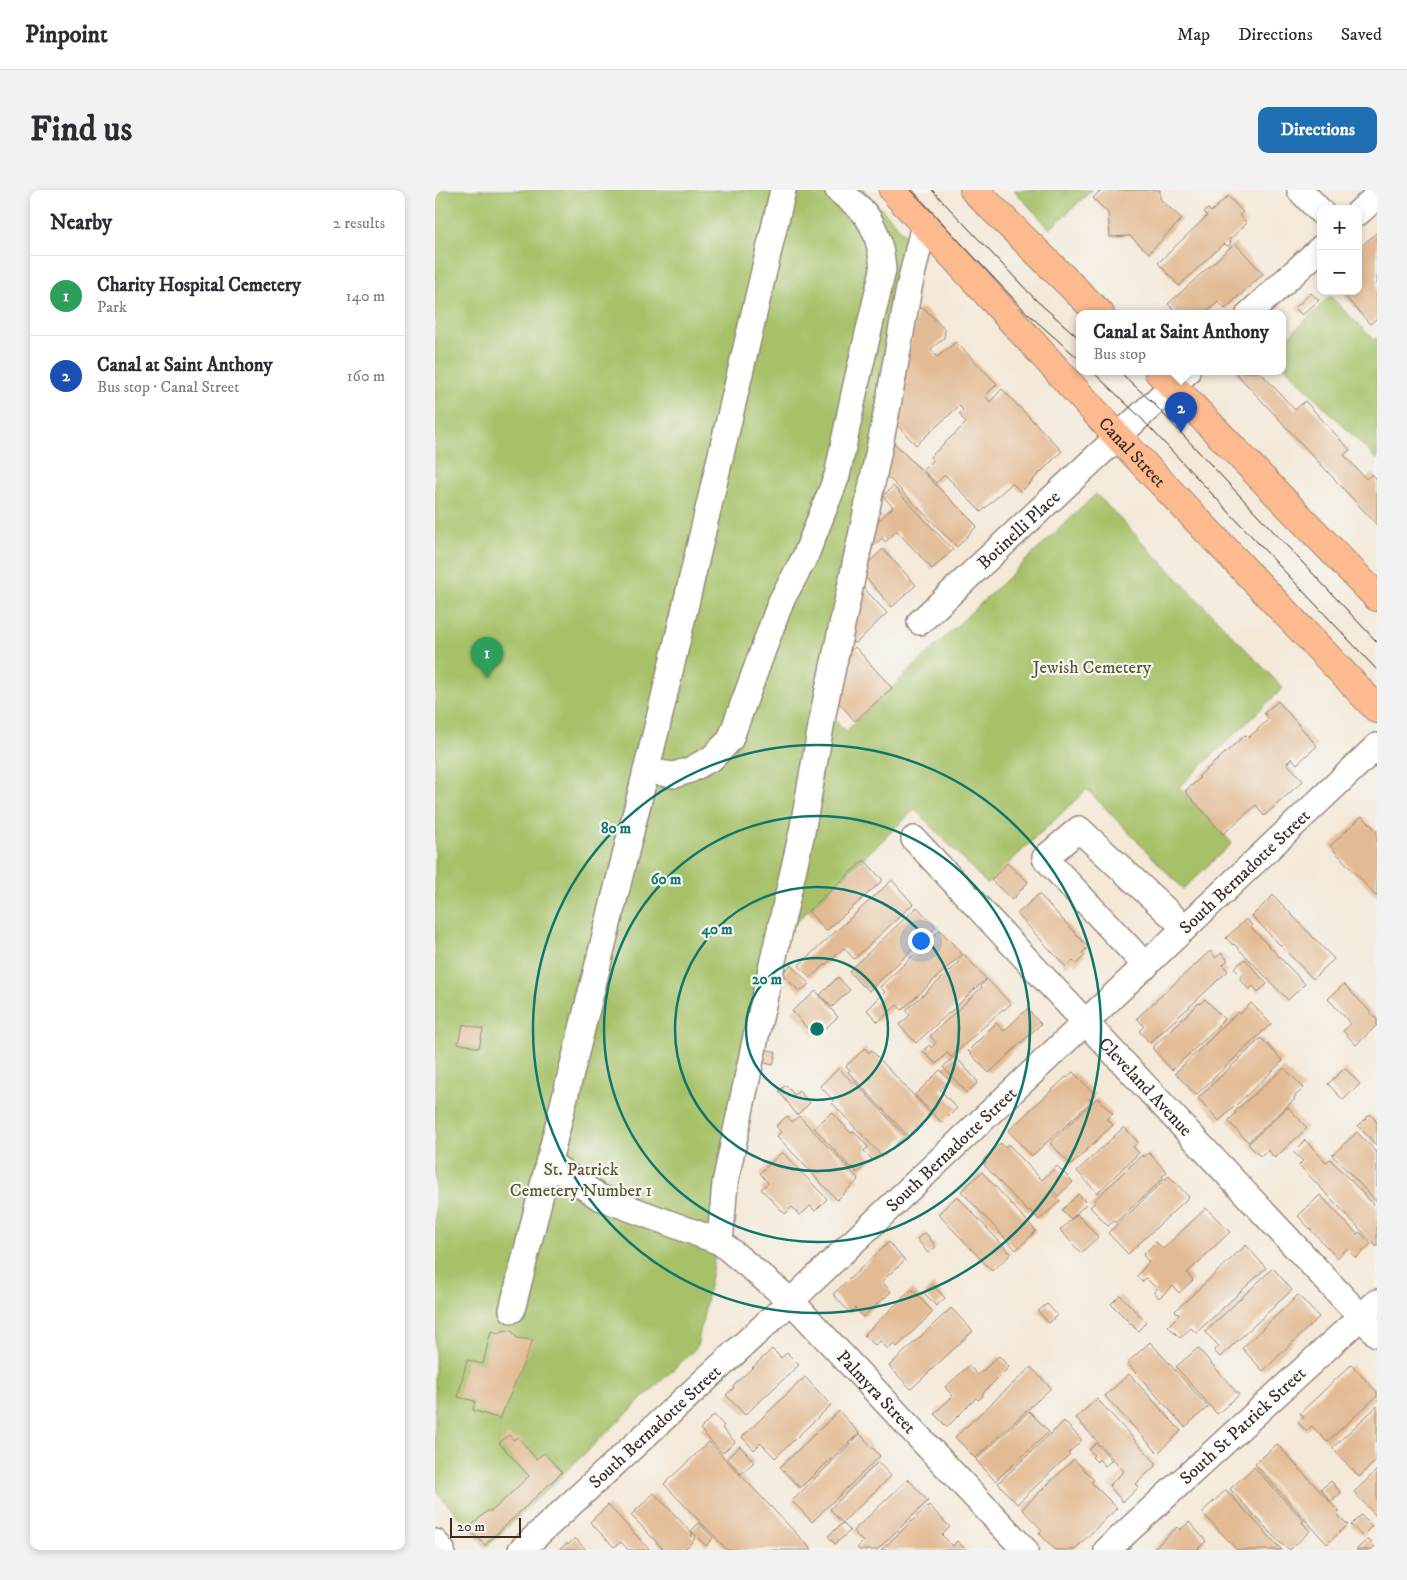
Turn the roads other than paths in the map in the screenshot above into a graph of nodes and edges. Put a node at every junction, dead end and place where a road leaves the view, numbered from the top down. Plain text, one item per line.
1 (783, 190) edge
2 (838, 190) edge
3 (893, 190) edge
4 (1300, 190) edge
5 (976, 191) edge
6 (1377, 196) edge
7 (1317, 208) edge
8 (1362, 209) edge
9 (924, 224) junction
10 (1319, 250) edge
11 (1096, 310) edge
12 (1253, 310) edge
13 (1173, 376) edge
14 (1117, 436) junction
15 (1377, 597) edge
16 (920, 622) dead end
17 (1377, 709) edge
18 (1377, 746) edge
19 (646, 771) junction
20 (914, 840) dead end
21 (1185, 928) junction
22 (1146, 966) junction
23 (1085, 1023) junction
24 (548, 1162) junction
25 (721, 1242) junction
26 (791, 1301) junction
27 (513, 1310) dead end
28 (1372, 1318) edge
29 (435, 1542) edge
30 (442, 1550) edge
31 (521, 1550) edge
32 (1025, 1550) edge
33 (1107, 1550) edge

1 - 19 street
2 - 19 street
3 - 9 main road, Canal Street
4 - 7 street
5 - 11 main road
6 - 8 street
9 - 14 main road, Canal Street
9 - 25 street
10 - 12 street
13 - 14 street, Botinelli Place
13 - 15 main road
14 - 16 street, Botinelli Place
14 - 17 main road, Canal Street
18 - 21 street, South Bernadotte Street
19 - 24 street
20 - 23 street, Cleveland Avenue
21 - 22 street, South Bernadotte Street
21 - 22 street
22 - 23 street, South Bernadotte Street
23 - 26 street, South Bernadotte Street
23 - 28 street, Cleveland Avenue
24 - 25 street, Palmyra Street
24 - 27 street
25 - 26 street, Palmyra Street
26 - 31 street, South Bernadotte Street
26 - 32 street, Palmyra Street
28 - 33 street, South St Patrick Street
29 - 30 street

